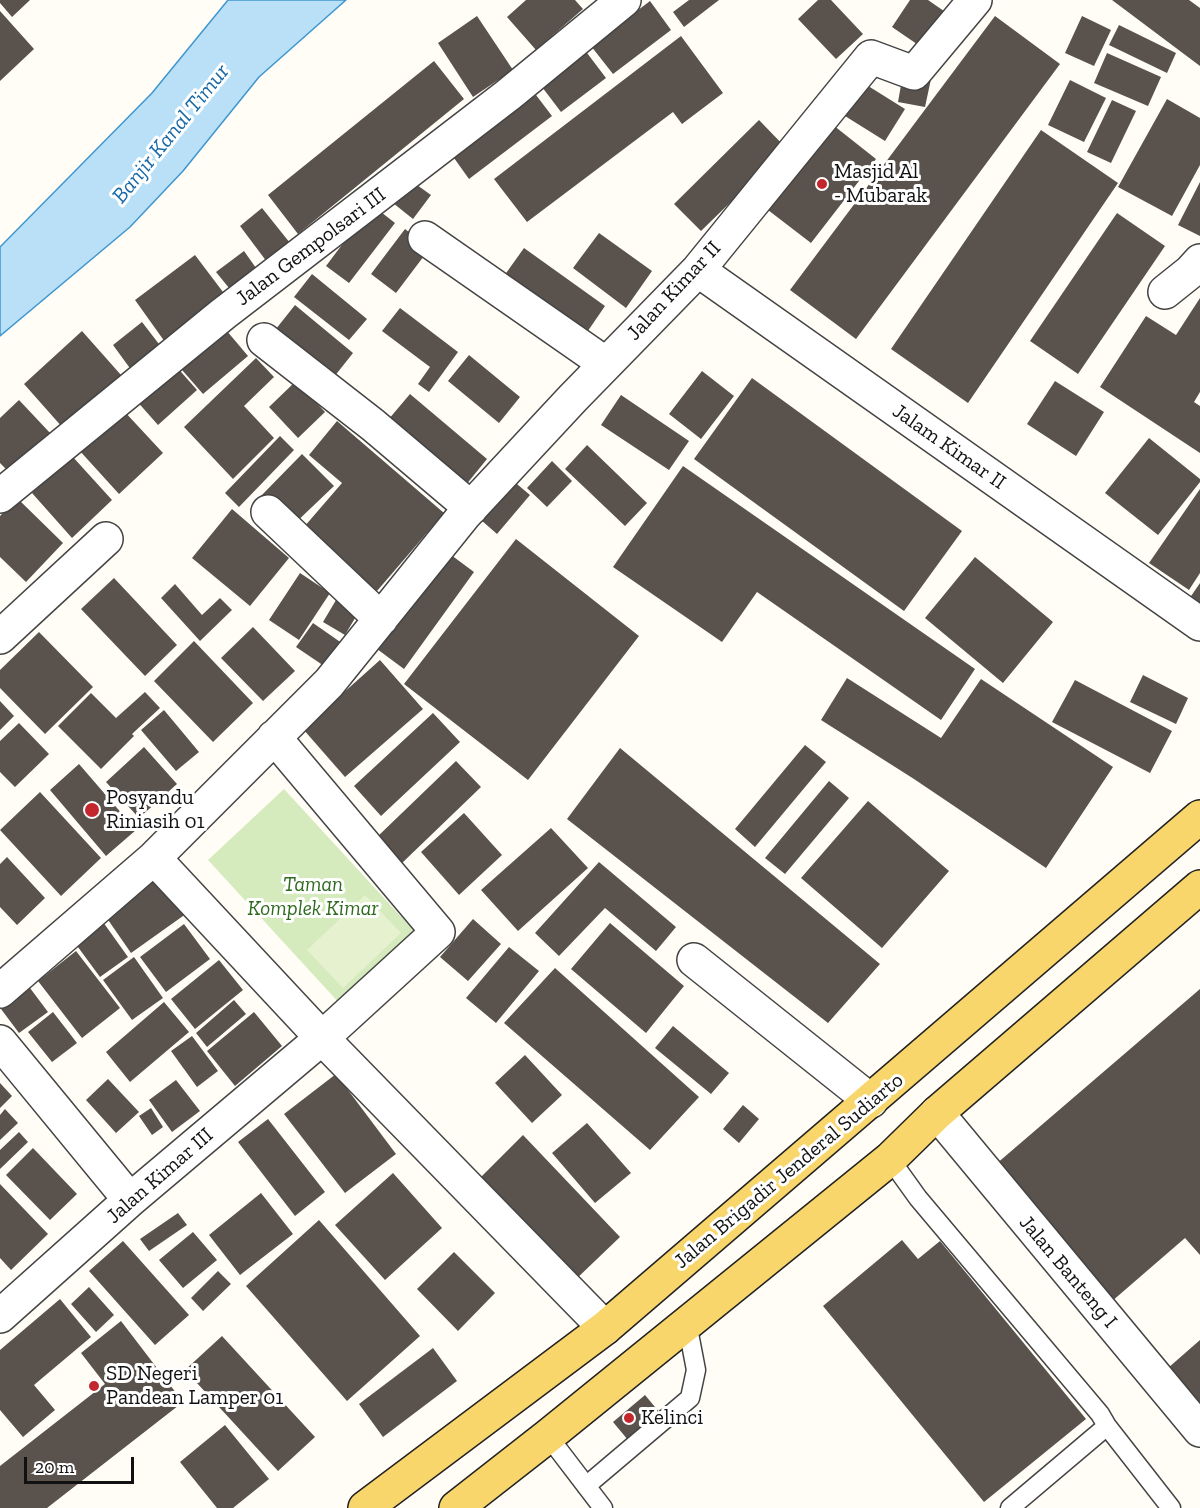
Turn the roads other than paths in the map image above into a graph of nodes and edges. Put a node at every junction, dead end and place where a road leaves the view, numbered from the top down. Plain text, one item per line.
1 (624, 0) edge
2 (975, 0) edge
3 (425, 238) dead end
4 (1200, 261) edge
5 (698, 270) junction
6 (1166, 292) dead end
7 (264, 340) dead end
8 (606, 364) junction
9 (0, 496) edge
10 (468, 511) junction
11 (268, 512) dead end
12 (106, 539) dead end
13 (381, 619) junction
14 (1200, 624) edge
15 (0, 637) edge
16 (274, 737) junction
17 (1200, 817) edge
18 (154, 858) junction
19 (1200, 887) edge
20 (694, 960) dead end
21 (0, 991) edge
22 (322, 1038) junction
23 (0, 1042) edge
24 (871, 1101) junction
25 (937, 1113) junction
26 (890, 1159) junction
27 (130, 1200) junction
28 (0, 1316) edge
29 (687, 1323) junction
30 (605, 1328) junction
31 (1107, 1426) junction
32 (1200, 1430) edge
33 (548, 1436) junction
34 (586, 1486) junction
35 (364, 1508) edge
36 (456, 1508) edge
37 (603, 1508) edge
38 (1010, 1508) edge
39 (1171, 1508) edge

1 - 9 street, Jalan Gempolsari III
2 - 5 street, Jalan Kimar II
3 - 8 street
4 - 6 street
5 - 8 street, Jalan Kimar II
5 - 14 street, Jalam Kimar II
7 - 10 street
8 - 10 street, Jalan Kimar II
10 - 13 street, Jalan Kimar II
11 - 13 street
12 - 15 street
13 - 16 street, Jalan Kimar II
16 - 18 street, Jalan Kimar II
16 - 22 street, Jalan Kimar III
17 - 24 main road, Jalan Brigadir Jenderal Sudiarto
18 - 21 street, Jalan Kimar II
18 - 22 street
19 - 25 main road
20 - 24 street
22 - 27 street, Jalan Kimar III
22 - 30 street
23 - 27 street
24 - 30 main road, Jalan Brigadir Jenderal Sudiarto
25 - 26 main road
25 - 32 street, Jalan Banteng I
26 - 29 main road
26 - 31 lane
27 - 28 street, Jalan Kimar III
29 - 33 main road
29 - 34 lane
30 - 35 main road, Jalan Brigadir Jenderal Sudiarto
31 - 38 lane
31 - 39 lane
33 - 34 lane
33 - 36 main road
34 - 37 lane

